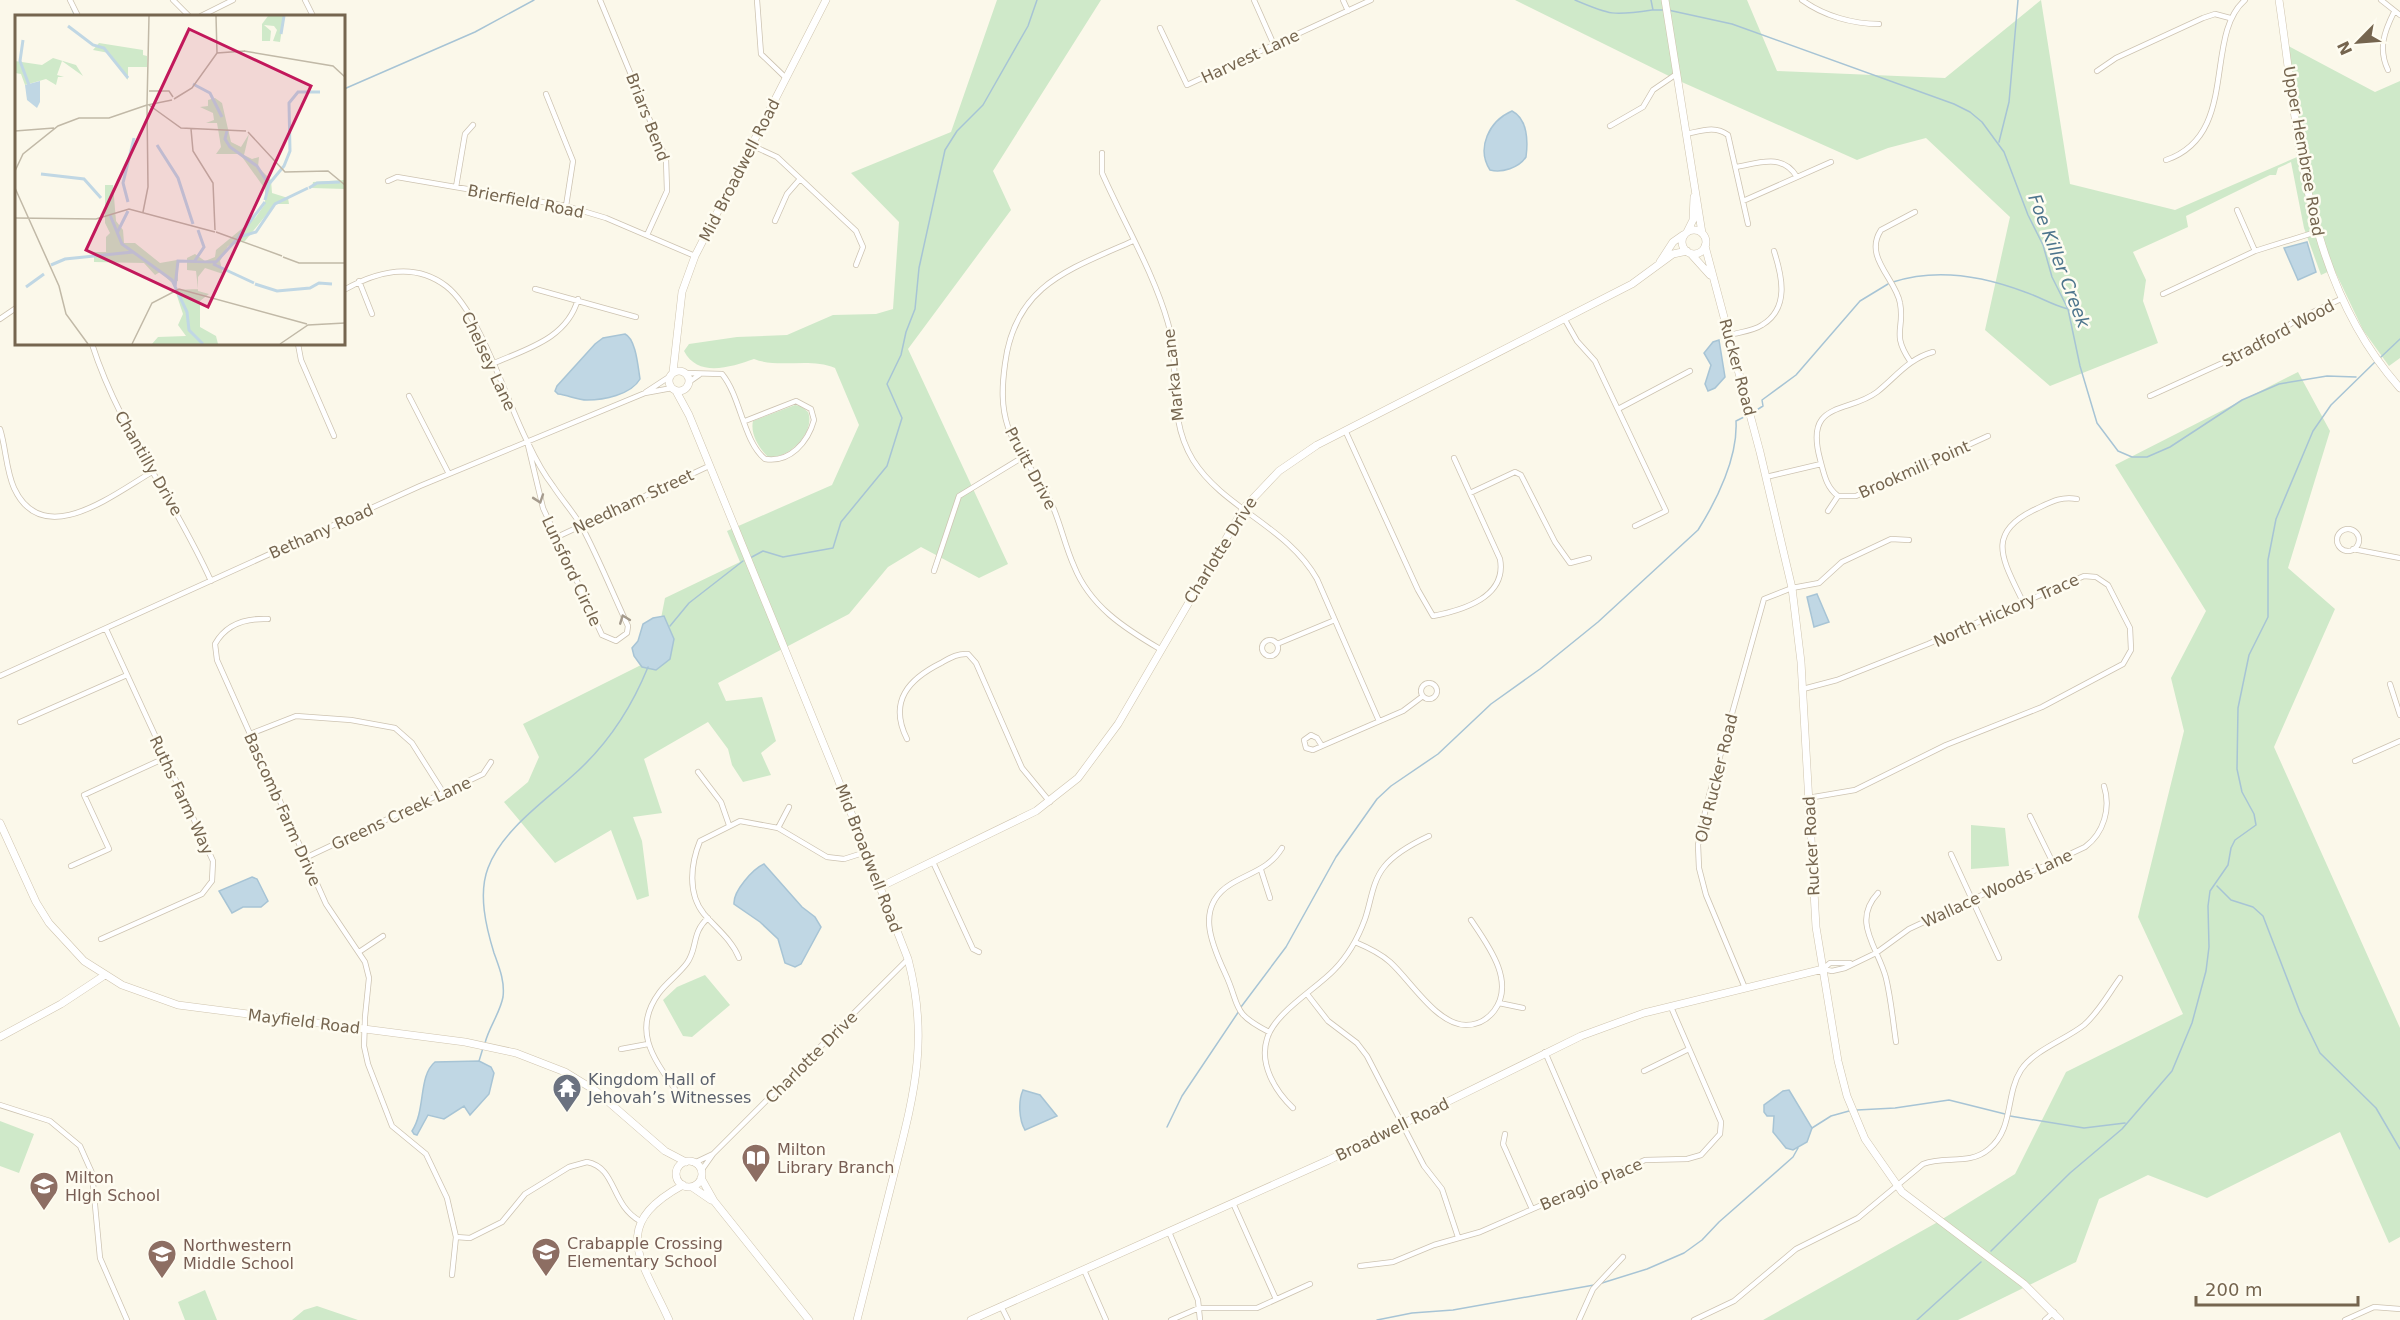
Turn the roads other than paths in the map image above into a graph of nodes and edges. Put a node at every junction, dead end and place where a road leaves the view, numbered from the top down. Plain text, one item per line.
1 (70, 0) edge
2 (173, 0) edge
3 (233, 0) edge
4 (305, 0) edge
5 (600, 0) edge
6 (757, 0) edge
7 (826, 0) edge
8 (1254, 0) edge
9 (1343, 0) edge
10 (1371, 0) edge
11 (1802, 0) edge
12 (2245, 0) edge
13 (2279, 0) edge
14 (2380, 0) edge
15 (1666, 1) edge
16 (1348, 10) junction
17 (2394, 12) junction
18 (78, 15) edge
19 (188, 15) edge
20 (203, 15) edge
21 (312, 15) edge
22 (2400, 15) edge
23 (2230, 18) junction
24 (1879, 24) dead end
25 (1160, 28) dead end
26 (1274, 45) junction
27 (2388, 70) dead end
28 (2097, 71) dead end
29 (1675, 75) junction
30 (786, 78) junction
31 (546, 94) dead end
32 (473, 125) dead end
33 (1610, 126) dead end
34 (1686, 134) junction
35 (753, 146) junction
36 (1102, 153) dead end
37 (2166, 160) dead end
38 (1831, 162) dead end
39 (1736, 167) junction
40 (1797, 177) junction
41 (800, 179) junction
42 (388, 181) dead end
43 (456, 187) junction
44 (1695, 192) junction
45 (1743, 201) junction
46 (566, 206) junction
47 (2237, 210) dead end
48 (1914, 212) dead end
49 (775, 221) dead end
50 (1748, 224) dead end
51 (2316, 231) junction
52 (1686, 233) junction
53 (1702, 233) junction
54 (646, 235) junction
55 (1133, 241) junction
56 (1705, 246) junction
57 (1774, 251) dead end
58 (2255, 251) junction
59 (1688, 252) junction
60 (694, 256) junction
61 (856, 265) dead end
62 (1659, 265) junction
63 (359, 282) junction
64 (1717, 288) junction
65 (345, 289) edge
66 (535, 289) dead end
67 (2163, 294) dead end
68 (578, 299) junction
69 (2341, 299) junction
70 (15, 309) edge
71 (372, 314) dead end
72 (636, 317) dead end
73 (1564, 318) junction
74 (0, 319) edge
75 (1730, 335) junction
76 (92, 345) edge
77 (298, 345) edge
78 (676, 348) junction
79 (1933, 352) dead end
80 (1910, 361) junction
81 (492, 364) junction
82 (1690, 371) dead end
83 (684, 372) junction
84 (671, 375) junction
85 (699, 375) junction
86 (688, 385) junction
87 (2400, 388) edge
88 (674, 389) junction
89 (645, 393) junction
90 (409, 396) dead end
91 (2150, 396) dead end
92 (1620, 408) junction
93 (689, 415) junction
94 (745, 421) junction
95 (0, 429) edge
96 (1345, 430) junction
97 (334, 436) dead end
98 (1988, 436) dead end
99 (527, 441) junction
100 (1023, 457) junction
101 (1454, 458) dead end
102 (1821, 464) junction
103 (709, 466) junction
104 (152, 472) junction
105 (449, 474) junction
106 (1766, 477) junction
107 (1470, 493) junction
108 (1838, 496) junction
109 (2077, 499) dead end
110 (1244, 508) junction
111 (1828, 511) dead end
112 (581, 526) junction
113 (1635, 526) dead end
114 (557, 537) junction
115 (1909, 540) dead end
116 (2353, 549) junction
117 (1589, 558) dead end
118 (2400, 558) edge
119 (934, 571) dead end
120 (211, 581) junction
121 (1792, 588) junction
122 (2022, 602) junction
123 (268, 619) dead end
124 (1335, 620) junction
125 (106, 629) junction
126 (1277, 644) dead end
127 (1160, 649) junction
128 (127, 675) junction
129 (0, 676) edge
130 (2390, 684) dead end
131 (1802, 689) junction
132 (1423, 696) dead end
133 (2400, 715) edge
134 (1379, 721) junction
135 (20, 722) dead end
136 (249, 734) junction
137 (907, 739) dead end
138 (2400, 741) edge
139 (1322, 746) dead end
140 (165, 758) junction
141 (2355, 761) dead end
142 (491, 762) dead end
143 (698, 772) dead end
144 (2104, 786) dead end
145 (443, 792) junction
146 (1808, 798) junction
147 (1050, 802) junction
148 (789, 807) dead end
149 (2030, 816) dead end
150 (0, 823) edge
151 (729, 825) junction
152 (778, 828) junction
153 (1429, 836) dead end
154 (1282, 848) dead end
155 (866, 852) junction
156 (1951, 854) dead end
157 (305, 858) junction
158 (933, 862) junction
159 (2053, 863) junction
160 (71, 866) dead end
161 (1261, 870) junction
162 (880, 887) junction
163 (1878, 893) dead end
164 (1270, 897) dead end
165 (1972, 900) junction
166 (708, 918) junction
167 (1471, 920) dead end
168 (383, 936) dead end
169 (100, 939) dead end
170 (1354, 942) junction
171 (359, 952) junction
172 (980, 952) dead end
173 (1876, 953) junction
174 (739, 958) dead end
175 (1999, 958) dead end
176 (908, 959) junction
177 (1823, 969) junction
178 (105, 975) junction
179 (2120, 978) dead end
180 (1745, 988) junction
181 (1307, 994) junction
182 (1499, 1003) junction
183 (1671, 1007) junction
184 (1523, 1008) dead end
185 (365, 1028) junction
186 (1269, 1032) junction
187 (0, 1037) edge
188 (1896, 1042) dead end
189 (648, 1044) junction
190 (621, 1049) dead end
191 (1689, 1049) junction
192 (1545, 1052) junction
193 (1644, 1071) dead end
194 (675, 1089) dead end
195 (0, 1105) edge
196 (1293, 1108) dead end
197 (1402, 1124) junction
198 (1505, 1134) dead end
199 (665, 1151) junction
200 (713, 1154) junction
201 (690, 1163) junction
202 (677, 1174) junction
203 (701, 1175) junction
204 (1600, 1179) junction
205 (683, 1185) junction
206 (1897, 1186) junction
207 (692, 1187) junction
208 (666, 1196) junction
209 (714, 1201) junction
210 (1233, 1203) junction
211 (1532, 1209) junction
212 (640, 1221) junction
213 (1168, 1232) junction
214 (456, 1237) junction
215 (1458, 1237) junction
216 (1623, 1257) dead end
217 (1360, 1266) dead end
218 (1084, 1270) junction
219 (452, 1275) dead end
220 (1310, 1284) dead end
221 (1276, 1299) junction
222 (1002, 1306) junction
223 (1199, 1308) junction
224 (2400, 1310) edge
225 (2054, 1312) junction
226 (127, 1320) edge
227 (669, 1320) edge
228 (809, 1320) edge
229 (856, 1320) edge
230 (971, 1320) edge
231 (1008, 1320) edge
232 (1106, 1320) edge
233 (1171, 1320) edge
234 (1200, 1320) edge
235 (1579, 1320) edge
236 (1694, 1320) edge
237 (2045, 1320) edge
238 (2060, 1320) edge
239 (2344, 1320) edge

1 - 18 street
2 - 19 street
3 - 20 street
4 - 21 street
5 - 54 street, Briars Bend
6 - 30 street
7 - 30 street, Mid Broadwell Road
8 - 26 street
9 - 16 street
10 - 16 street, Harvest Lane
11 - 24 street
12 - 23 street
13 - 51 street, Upper Hembree Road
14 - 17 street
15 - 29 street
16 - 26 street, Harvest Lane
17 - 22 street
17 - 27 street
23 - 28 street
23 - 37 street
25 - 26 street, Harvest Lane
29 - 33 street
29 - 34 street
30 - 35 street, Mid Broadwell Road
31 - 46 street
32 - 43 street
34 - 39 street
34 - 44 street
35 - 41 street
35 - 60 street, Mid Broadwell Road
36 - 55 street, Marka Lane
38 - 40 street
39 - 40 street
39 - 45 street
40 - 45 street
41 - 49 street
41 - 61 street
42 - 43 street, Brierfield Road
43 - 46 street, Brierfield Road
44 - 52 street
44 - 53 street
45 - 50 street
46 - 54 street, Brierfield Road
47 - 58 street
48 - 80 street
51 - 58 street
51 - 69 street, Upper Hembree Road
52 - 53 street
52 - 59 street
52 - 62 street, Charlotte Drive
53 - 56 street
54 - 60 street, Brierfield Road
55 - 100 street, Pruitt Drive
55 - 110 street, Marka Lane
56 - 59 street
56 - 64 street, Rucker Road
57 - 75 street
58 - 67 street
59 - 62 street, Charlotte Drive
59 - 64 street, Rucker Road
60 - 78 street, Mid Broadwell Road
62 - 73 street, Charlotte Drive
63 - 65 street, Chelsey Lane
63 - 71 street
63 - 81 street, Chelsey Lane
64 - 75 street, Rucker Road
66 - 68 street
68 - 72 street
68 - 81 street
69 - 87 street, Upper Hembree Road
69 - 91 street, Stradford Wood
70 - 74 street
73 - 92 street
73 - 96 street, Charlotte Drive
75 - 106 street, Rucker Road
76 - 104 street, Chantilly Drive
77 - 97 street
78 - 83 street, Mid Broadwell Road
78 - 84 street, Mid Broadwell Road
79 - 80 street, Brookmill Point
80 - 102 street, Brookmill Point
81 - 99 street, Chelsey Lane
82 - 92 street
83 - 84 street
83 - 85 street
83 - 86 street, Mid Broadwell Road
84 - 88 street, Mid Broadwell Road
84 - 89 street, Bethany Road
85 - 86 street
85 - 94 street
86 - 88 street
86 - 93 street, Mid Broadwell Road
88 - 89 street, Bethany Road
88 - 93 street, Mid Broadwell Road
89 - 99 street, Bethany Road
90 - 105 street
92 - 113 street
93 - 103 street, Mid Broadwell Road
94 - 94 street
95 - 104 street
96 - 107 street
96 - 110 street, Charlotte Drive
98 - 108 street, Brookmill Point
99 - 105 street, Bethany Road
99 - 112 street, Lunsford Circle
99 -> 114 street, Lunsford Circle
100 - 119 street
100 - 127 street, Pruitt Drive
101 - 107 street
102 - 106 street
102 - 108 street, Brookmill Point
103 - 112 street, Needham Street
103 - 155 street, Mid Broadwell Road
104 - 120 street, Chantilly Drive
105 - 120 street, Bethany Road
106 - 121 street, Rucker Road
107 - 117 street
108 - 111 street
109 - 122 street
110 - 124 street, Marka Lane
110 - 127 street, Charlotte Drive
112 - 114 street, Needham Street
114 -> 112 street, Lunsford Circle
115 - 121 street
116 - 116 street
116 - 118 street
120 - 125 street, Bethany Road
121 - 131 street, Rucker Road
121 - 180 street, Old Rucker Road
122 - 131 street, North Hickory Trace
122 - 146 street, North Hickory Trace
123 - 136 street, Bascomb Farm Drive
124 - 126 street
124 - 134 street, Marka Lane
125 - 128 street, Ruths Farm Way
125 - 129 street, Bethany Road
127 - 147 street, Charlotte Drive
128 - 135 street
128 - 140 street, Ruths Farm Way
130 - 133 street
131 - 146 street, Rucker Road
132 - 134 street
134 - 139 street
136 - 145 street
136 - 157 street, Bascomb Farm Drive
137 - 147 street
138 - 141 street
140 - 160 street
140 - 169 street, Ruths Farm Way
142 - 145 street, Greens Creek Lane
143 - 151 street
144 - 159 street, Wallace Woods Lane
145 - 157 street, Greens Creek Lane
146 - 177 street, Rucker Road
147 - 158 street, Charlotte Drive
148 - 152 street
149 - 159 street
150 - 178 street, Mayfield Road
151 - 152 street
151 - 166 street
152 - 155 street
153 - 170 street
154 - 161 street
155 - 162 street, Mid Broadwell Road
156 - 165 street
157 - 171 street, Bascomb Farm Drive
158 - 162 street, Charlotte Drive
158 - 172 street
159 - 165 street, Wallace Woods Lane
161 - 164 street
161 - 186 street
162 - 176 street, Mid Broadwell Road
163 - 173 street
165 - 173 street, Wallace Woods Lane
165 - 175 street
166 - 174 street
166 - 189 street
167 - 182 street
168 - 171 street
170 - 181 street
170 - 182 street
171 - 185 street, Bascomb Farm Drive
173 - 177 street, Wallace Woods Lane
173 - 188 street
176 - 200 street, Charlotte Drive
176 - 229 street, Mid Broadwell Road
177 - 180 street, Broadwell Road
177 - 206 street, Rucker Road
178 - 185 street, Mayfield Road
178 - 187 street
179 - 206 street
180 - 183 street, Broadwell Road
181 - 186 street
181 - 197 street
182 - 184 street
183 - 191 street, Beragio Place
183 - 192 street, Broadwell Road
185 - 199 street, Mayfield Road
185 - 214 street, Bascomb Farm Drive
186 - 196 street
189 - 190 street
189 - 194 street
191 - 193 street
191 - 204 street, Beragio Place
192 - 197 street, Broadwell Road
192 - 204 street
195 - 226 street
197 - 210 street, Broadwell Road
197 - 215 street
198 - 211 street
199 - 201 street, Mayfield Road
199 - 202 street, Mayfield Road
200 - 201 street, Charlotte Drive
200 - 203 street, Charlotte Drive
201 - 202 street
201 - 203 street
202 - 205 street, Mayfield Road
202 - 208 street
203 - 207 street
203 - 209 street
204 - 211 street, Beragio Place
205 - 207 street
205 - 208 street
206 - 225 street, Rucker Road
206 - 236 street
207 - 209 street
208 - 212 street
209 - 228 street
210 - 213 street, Broadwell Road
210 - 221 street
211 - 215 street, Beragio Place
212 - 214 street
212 - 227 street
213 - 218 street, Broadwell Road
213 - 223 street
214 - 219 street
215 - 217 street, Beragio Place
216 - 235 street
218 - 222 street, Broadwell Road
218 - 232 street
220 - 221 street
221 - 223 street
222 - 230 street, Broadwell Road
222 - 231 street
223 - 233 street
223 - 234 street
224 - 239 street
225 - 237 street
225 - 238 street, Rucker Road

